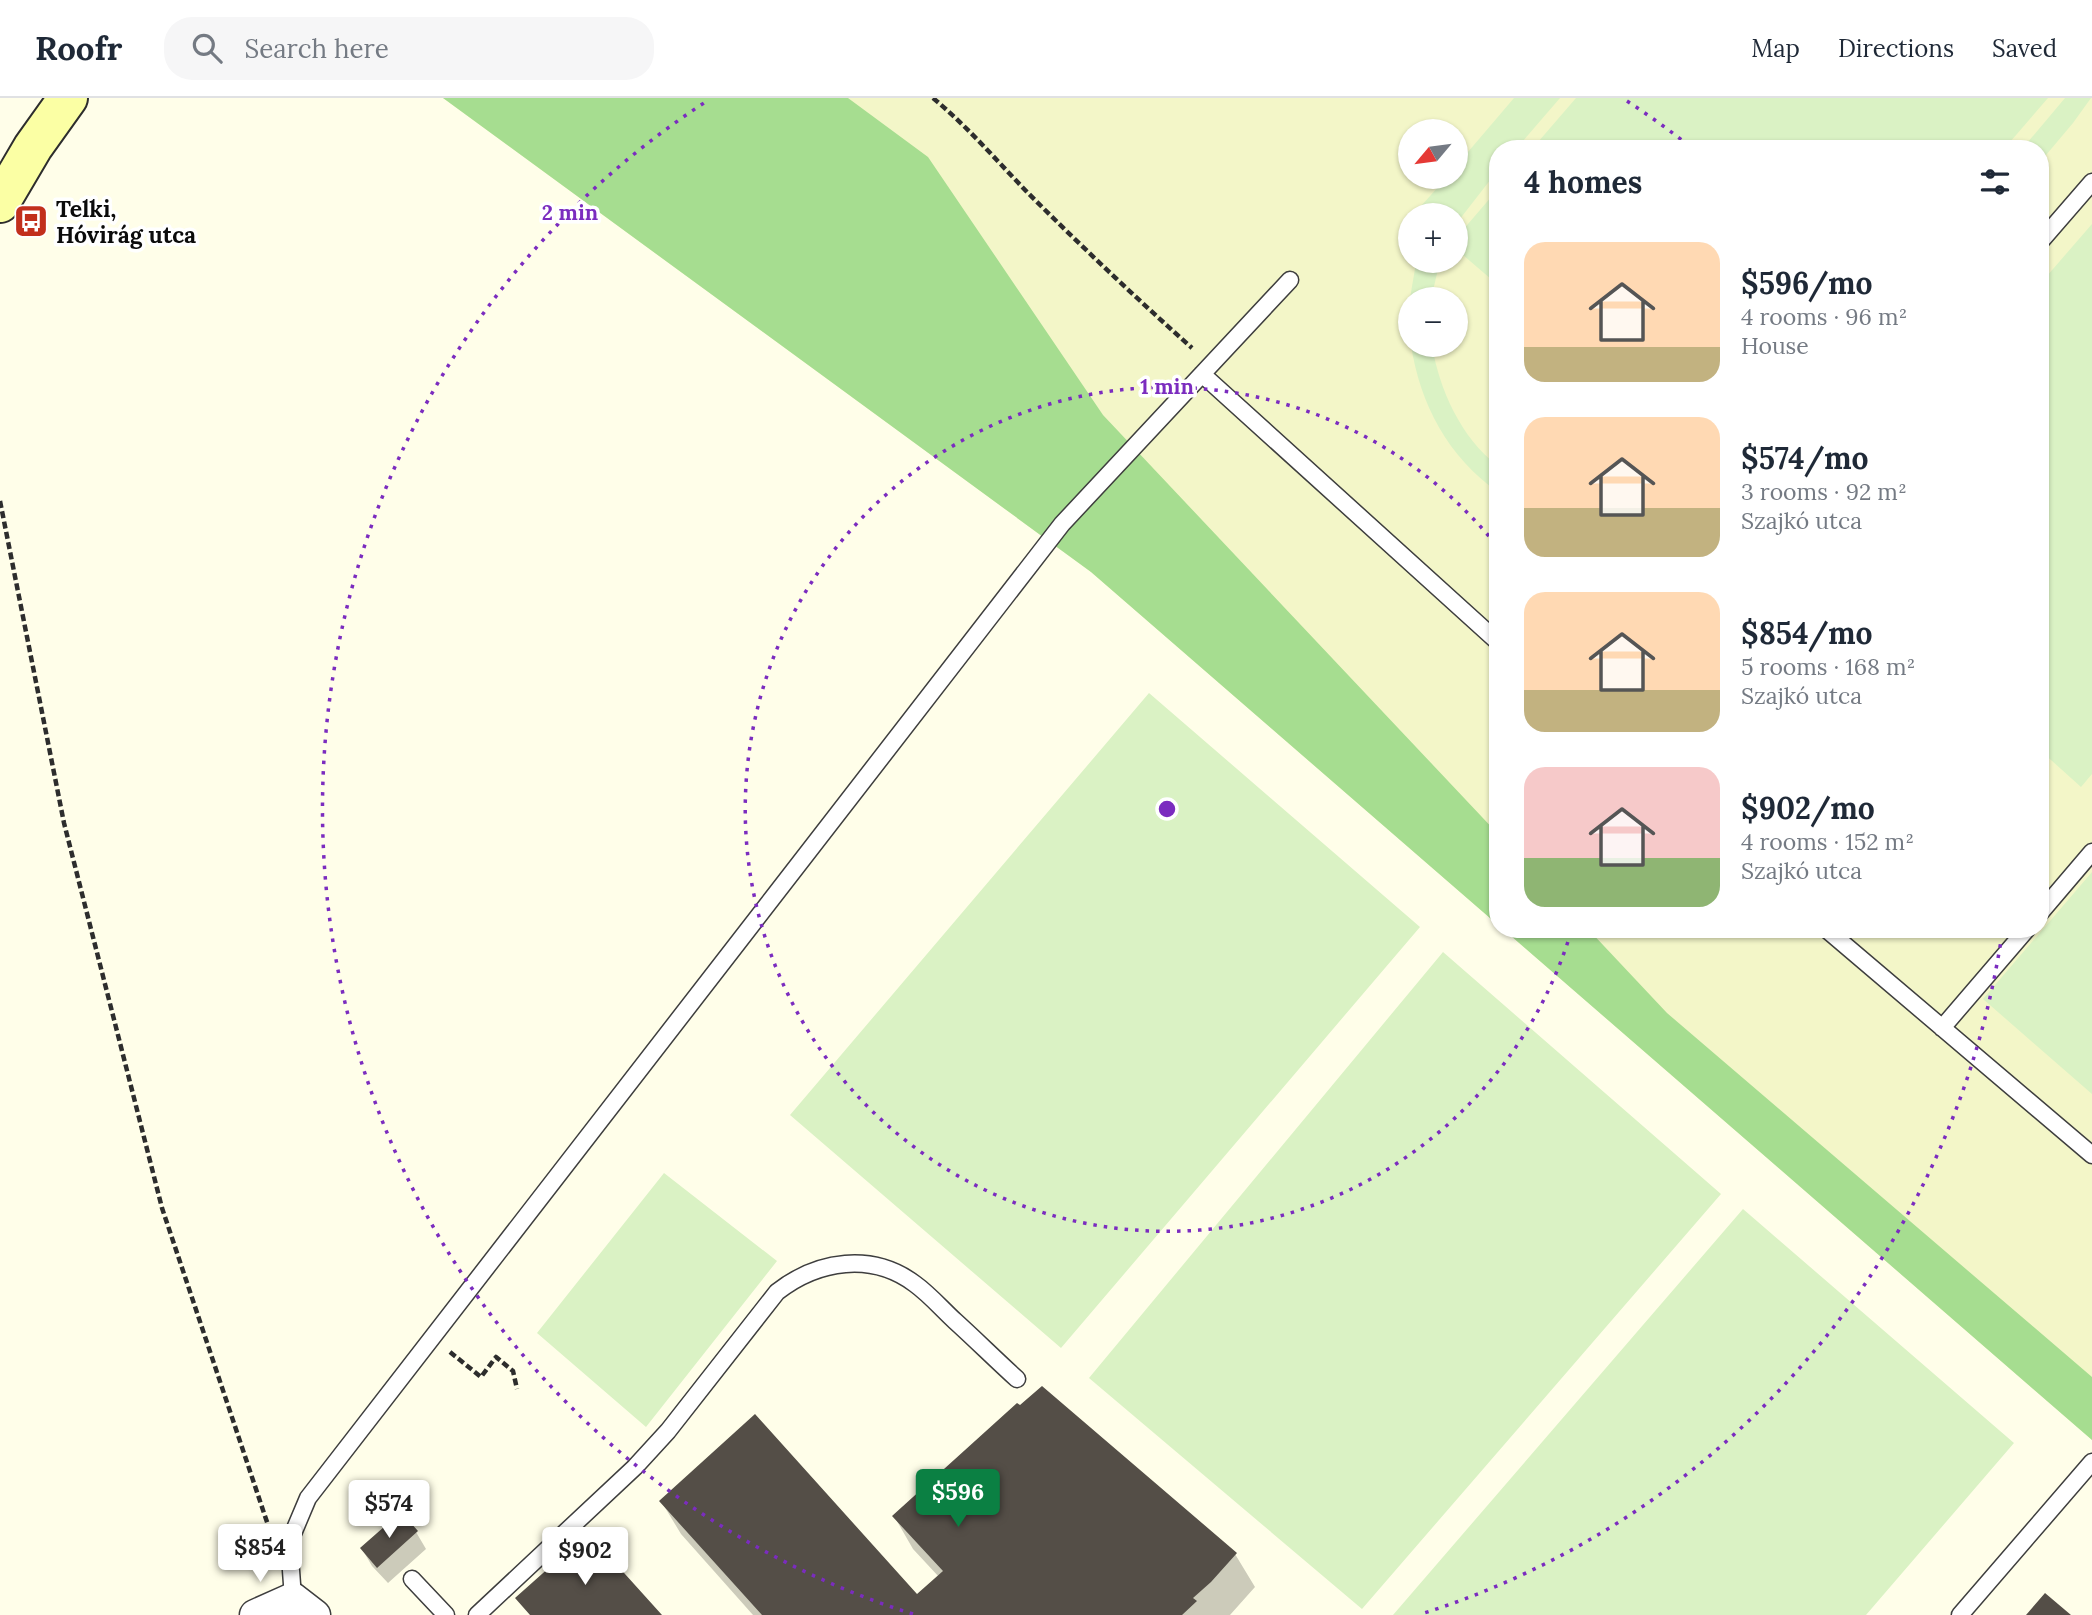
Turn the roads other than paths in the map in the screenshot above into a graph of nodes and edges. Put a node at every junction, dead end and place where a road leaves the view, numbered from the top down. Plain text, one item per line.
1 (68, 98) edge
2 (2092, 183) edge
3 (0, 203) edge
4 (2049, 232) edge
5 (1290, 280) dead end
6 (1207, 369) junction
7 (1489, 634) edge
8 (2092, 852) edge
9 (2049, 898) edge
10 (1837, 938) edge
11 (2019, 938) edge
12 (1942, 1028) junction
13 (2092, 1155) edge
14 (1017, 1379) dead end
15 (2092, 1462) edge
16 (412, 1578) dead end
17 (304, 1607) edge
18 (255, 1615) edge
19 (446, 1615) edge
20 (477, 1615) edge
21 (1960, 1615) edge

1 - 3 main road
2 - 4 lane
5 - 6 lane
6 - 7 lane
6 - 17 lane
8 - 9 lane
10 - 12 lane
11 - 12 lane
12 - 13 lane
14 - 20 lane
15 - 21 lane
16 - 19 lane
17 - 18 street

